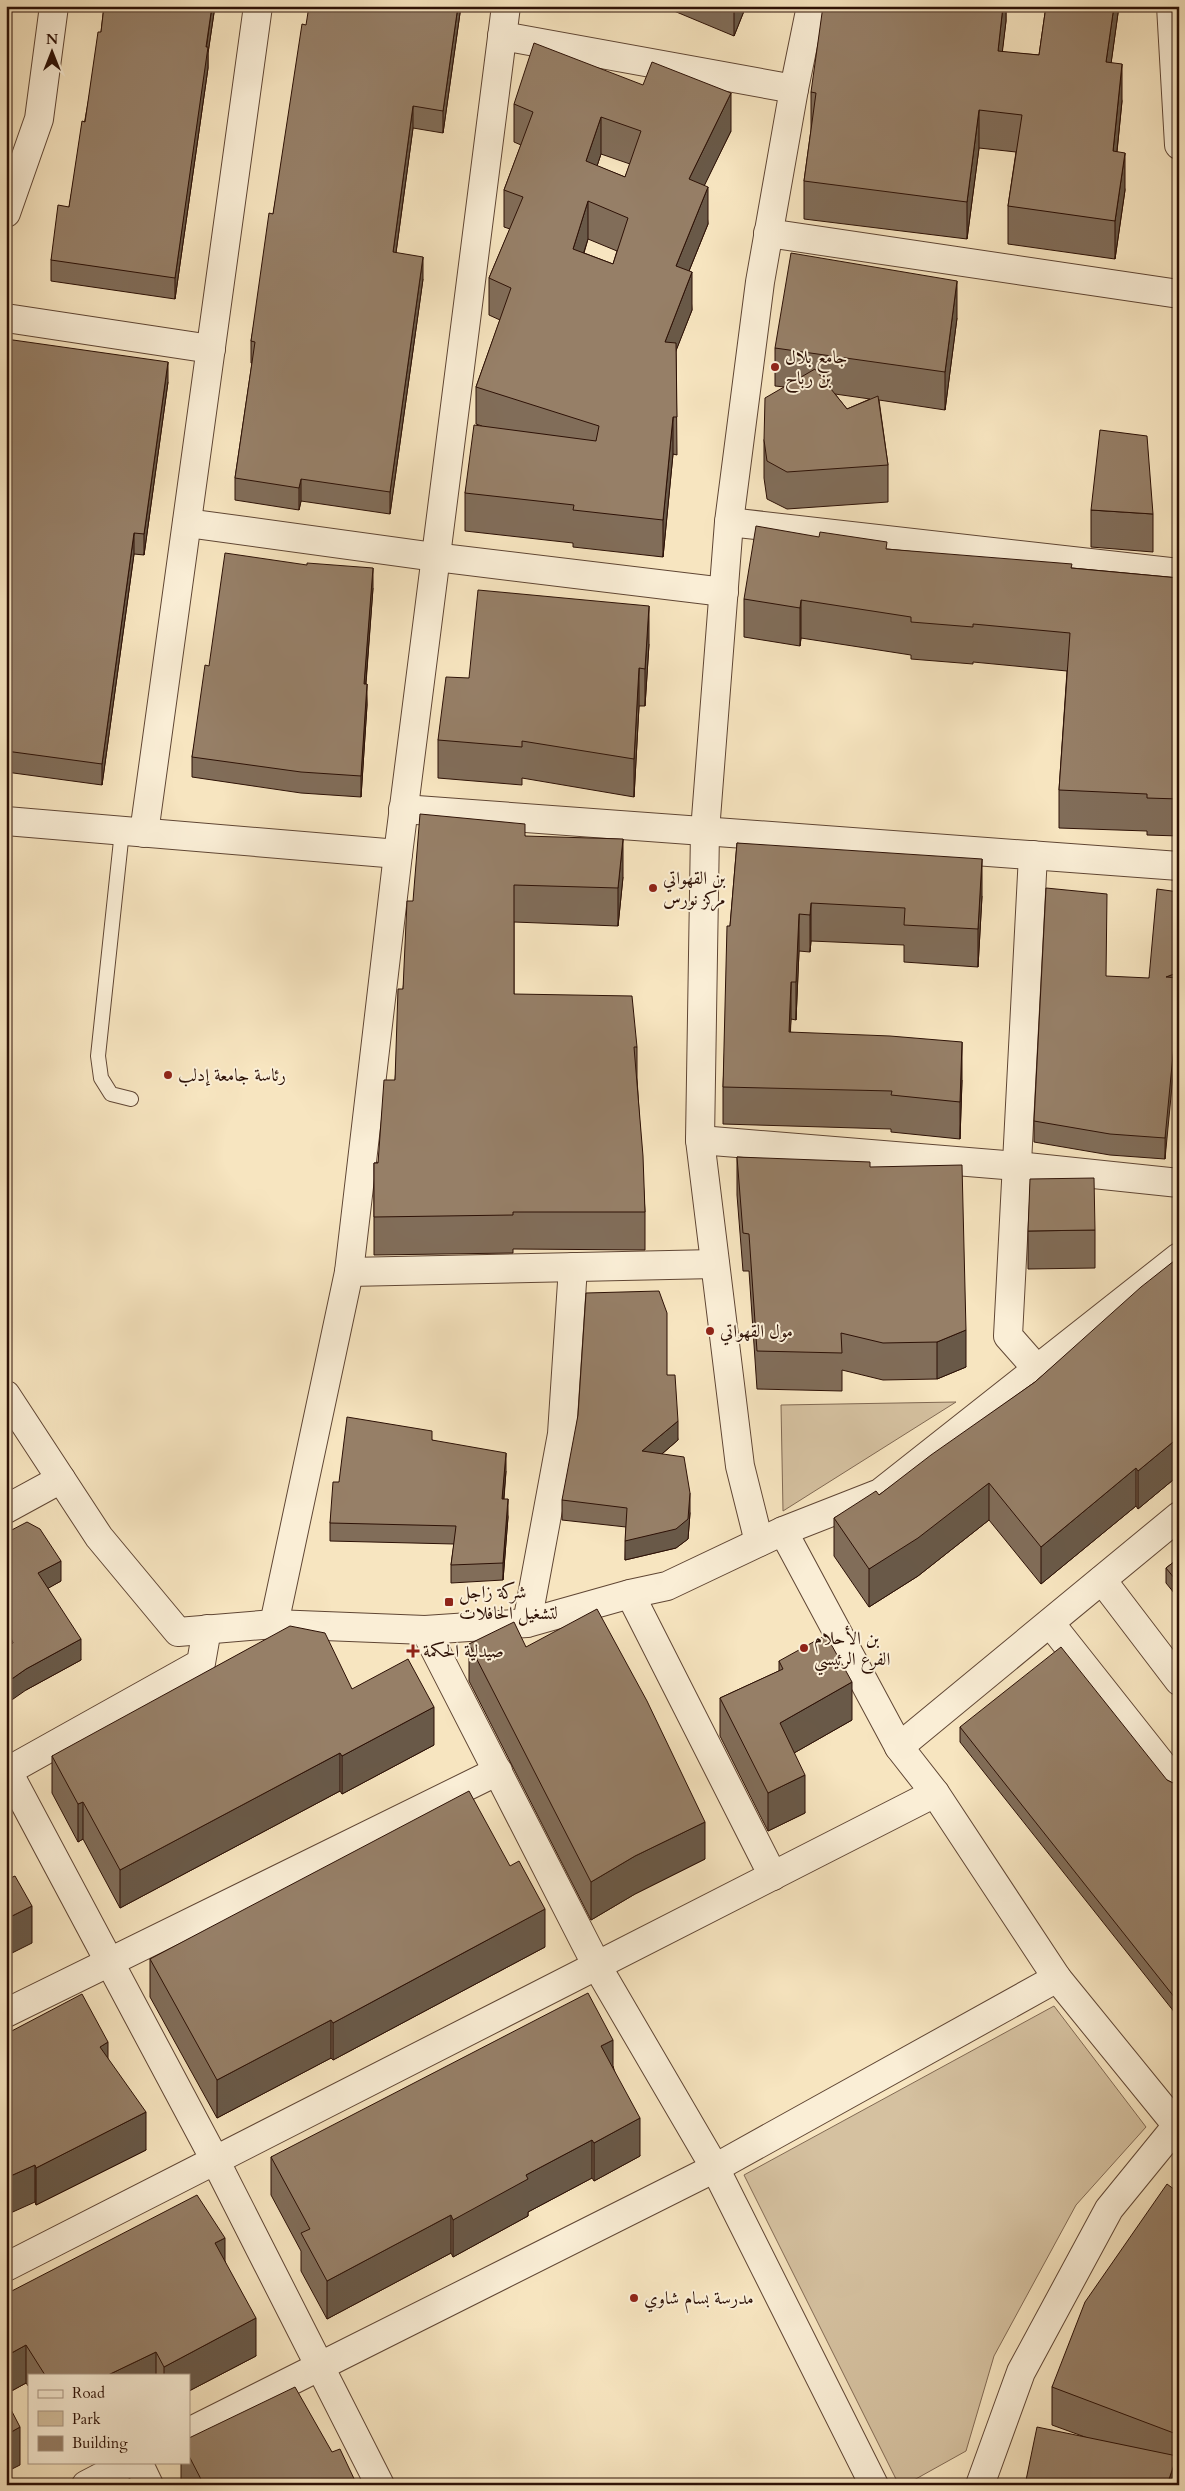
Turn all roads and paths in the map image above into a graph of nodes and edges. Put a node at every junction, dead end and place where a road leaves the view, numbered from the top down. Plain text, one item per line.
1 (54, 6) edge
2 (258, 6) edge
3 (506, 6) edge
4 (811, 6) edge
5 (1171, 6) edge
6 (502, 36) junction
7 (794, 89) junction
8 (1179, 145) edge
9 (6, 213) edge
10 (768, 233) junction
11 (1179, 294) edge
12 (6, 318) edge
13 (211, 349) junction
14 (730, 522) junction
15 (187, 523) junction
16 (435, 557) junction
17 (1179, 573) edge
18 (724, 592) junction
19 (403, 810) junction
20 (6, 821) edge
21 (704, 831) junction
22 (133, 832) junction
23 (398, 854) junction
24 (1033, 855) junction
25 (1179, 866) edge
26 (131, 1099) dead end
27 (700, 1140) junction
28 (1017, 1166) junction
29 (1179, 1183) edge
30 (1179, 1257) edge
31 (715, 1264) junction
32 (573, 1267) junction
33 (349, 1272) junction
34 (1037, 1369) junction
35 (6, 1395) edge
36 (62, 1479) junction
37 (6, 1509) edge
38 (1179, 1516) edge
39 (771, 1537) junction
40 (1102, 1580) junction
41 (630, 1594) junction
42 (527, 1623) junction
43 (1050, 1623) junction
44 (274, 1624) junction
45 (207, 1630) junction
46 (425, 1630) junction
47 (1179, 1681) edge
48 (898, 1747) junction
49 (7, 1770) edge
50 (498, 1771) junction
51 (1179, 1786) edge
52 (935, 1793) junction
53 (773, 1876) junction
54 (110, 1962) junction
55 (597, 1966) junction
56 (1057, 1978) junction
57 (6, 2013) edge
58 (1178, 2125) edge
59 (215, 2160) junction
60 (715, 2168) junction
61 (6, 2266) edge
62 (320, 2366) junction
63 (190, 2431) edge
64 (126, 2464) edge
65 (139, 2464) edge
66 (977, 2482) edge
67 (86, 2485) edge
68 (149, 2485) edge
69 (380, 2485) edge
70 (874, 2485) edge

1 - 9 street
2 - 13 street
3 - 6 street
4 - 7 street
5 - 8 street
6 - 7 street
6 - 16 street
7 - 10 street
10 - 11 street
10 - 14 street
12 - 13 street
13 - 15 street
14 - 17 street
14 - 18 street
15 - 16 street
15 - 22 street
16 - 18 street
16 - 19 street
18 - 21 street
19 - 21 street
19 - 23 street
20 - 22 street
21 - 24 street
21 - 27 street
22 - 23 street
22 - 26 lane
23 - 33 street
24 - 25 street
24 - 28 street
27 - 28 street
27 - 31 street
28 - 29 street
28 - 34 street
30 - 34 street
31 - 32 street
31 - 39 street
32 - 33 street
32 - 42 street
33 - 44 street
34 - 39 street
35 - 36 street
36 - 37 street
36 - 45 street
38 - 40 street
39 - 41 street
39 - 48 street
40 - 43 street
40 - 47 street
41 - 42 street
41 - 53 street
42 - 46 street
43 - 48 street
43 - 51 street
44 - 45 street
44 - 46 street
45 - 49 street
46 - 50 street
48 - 52 street
49 - 54 street
50 - 54 street
50 - 55 street
52 - 53 street
52 - 56 street
53 - 55 street
54 - 57 street
54 - 59 street
55 - 59 street
55 - 60 street
56 - 58 street
56 - 60 street
58 - 66 street
59 - 61 street
59 - 62 street
60 - 62 street
60 - 70 street
62 - 63 street
62 - 69 street
64 - 67 street
65 - 68 street

